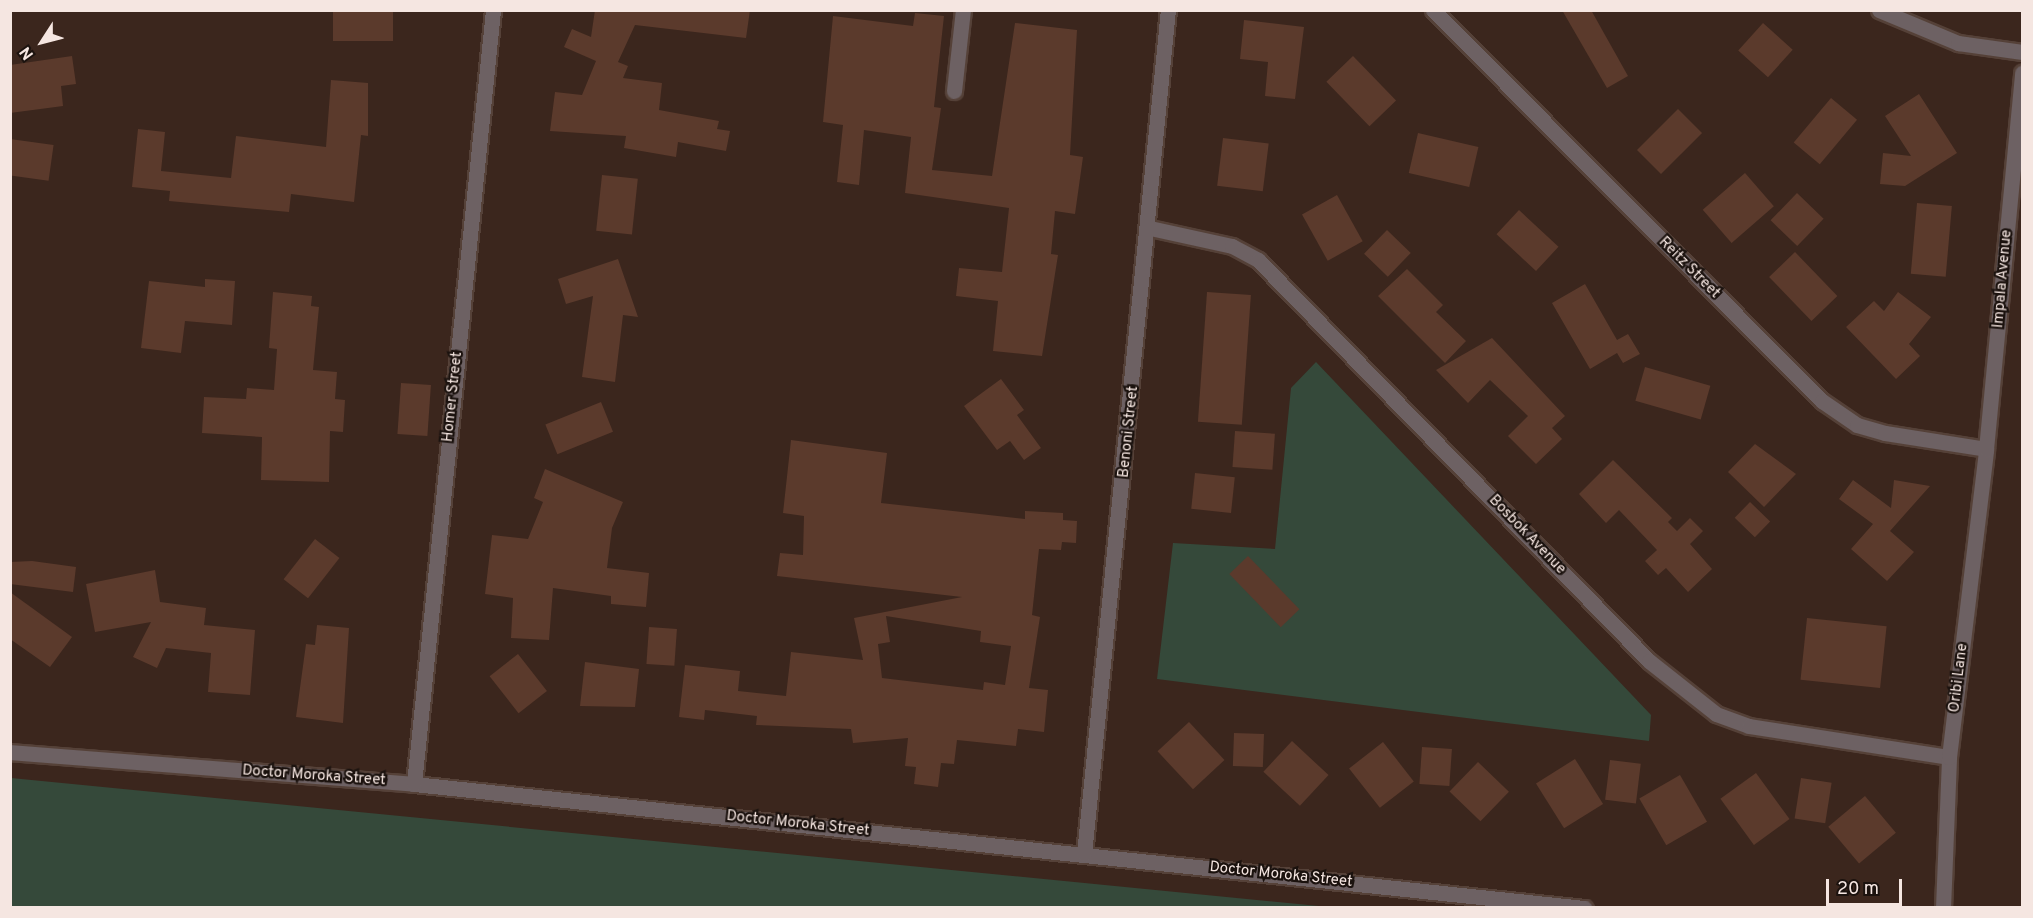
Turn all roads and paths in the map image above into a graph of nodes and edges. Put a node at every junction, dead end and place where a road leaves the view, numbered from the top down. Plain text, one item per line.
1 (493, 10) edge
2 (963, 10) edge
3 (1168, 10) edge
4 (1433, 10) edge
5 (1879, 10) edge
6 (2022, 52) edge
7 (2022, 73) edge
8 (954, 92) dead end
9 (1150, 228) junction
10 (1986, 449) junction
11 (10, 752) edge
12 (1949, 757) junction
13 (414, 784) junction
14 (1084, 854) junction
15 (1584, 908) edge
16 (1943, 908) edge

1 - 13 street, Homer Street
2 - 8 street
3 - 9 street, Benoni Street
4 - 10 street, Reitz Street
5 - 6 street
7 - 10 street, Impala Avenue
9 - 12 street, Bosbok Avenue
9 - 14 street, Benoni Street
10 - 12 street, Oribi Lane
11 - 13 street, Doctor Moroka Street
12 - 16 street, Oribi Lane
13 - 14 street, Doctor Moroka Street
14 - 15 street, Doctor Moroka Street

